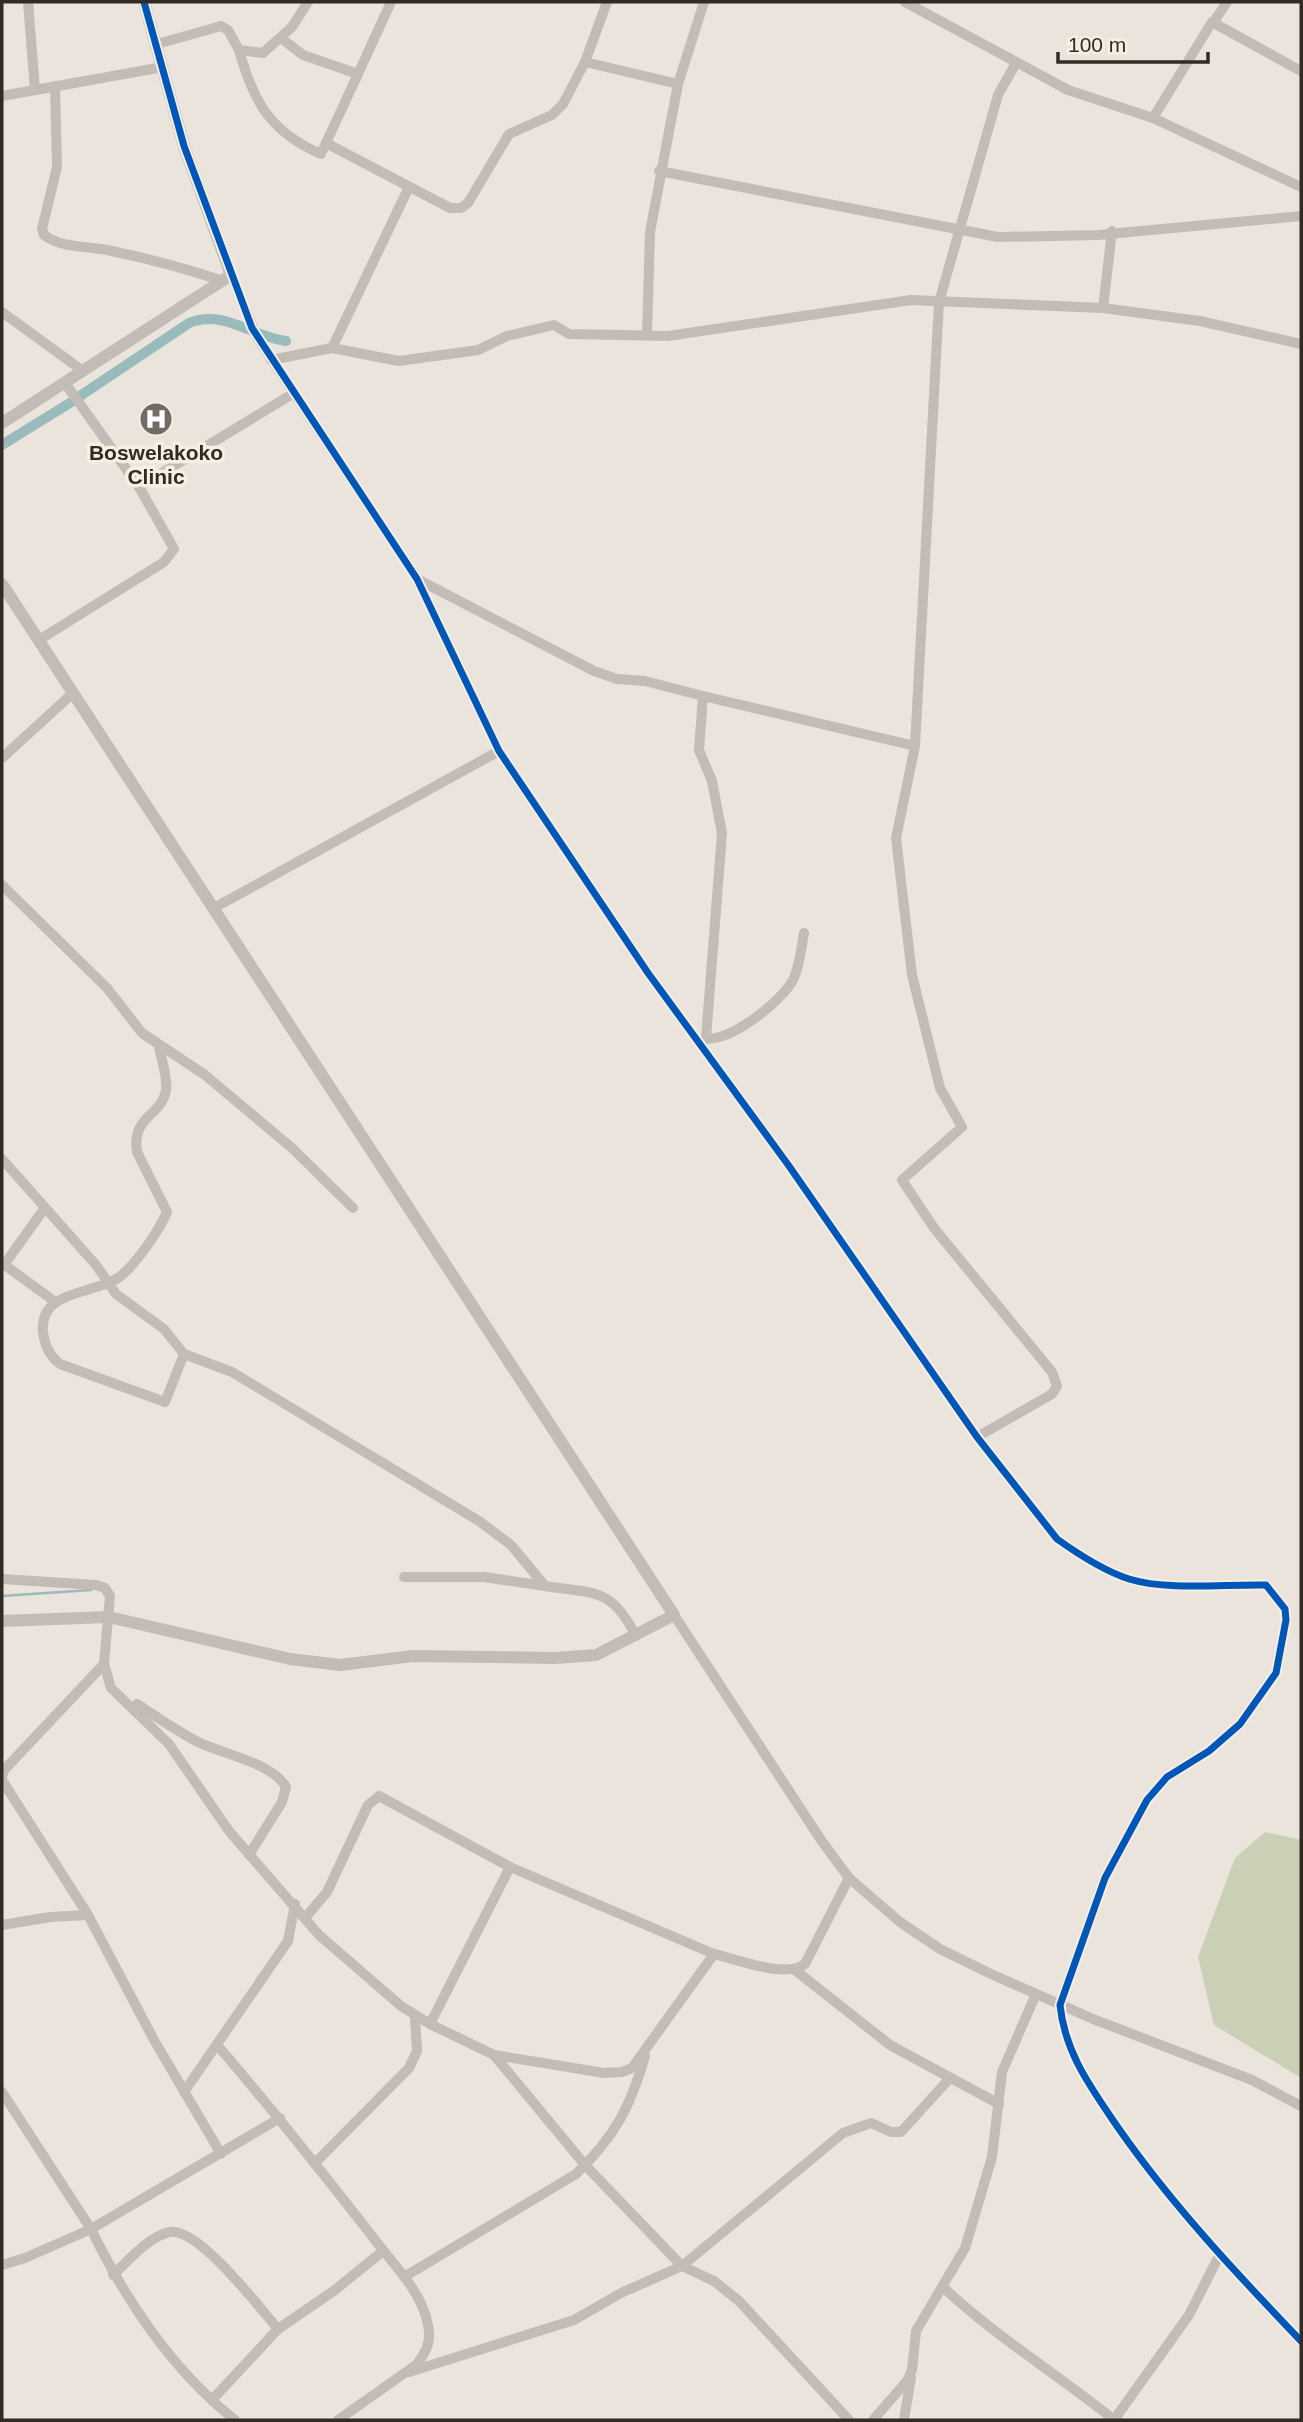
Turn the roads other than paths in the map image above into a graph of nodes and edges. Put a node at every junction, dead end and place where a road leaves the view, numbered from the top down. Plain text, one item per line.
1 (28, 2) edge
2 (144, 2) edge
3 (308, 2) edge
4 (391, 2) edge
5 (607, 2) edge
6 (704, 2) edge
7 (905, 2) edge
8 (934, 2) edge
9 (1227, 2) edge
10 (926, 13) junction
11 (1213, 23) junction
12 (281, 38) junction
13 (157, 44) junction
14 (239, 50) junction
15 (585, 62) junction
16 (1016, 63) junction
17 (163, 67) junction
18 (1301, 71) edge
19 (358, 74) junction
20 (678, 84) junction
21 (55, 86) junction
22 (35, 90) junction
23 (2, 96) edge
24 (1153, 117) junction
25 (326, 143) junction
26 (659, 171) junction
27 (410, 187) junction
28 (1301, 187) edge
29 (1301, 216) edge
30 (961, 230) junction
31 (1112, 231) junction
32 (227, 278) junction
33 (939, 302) junction
34 (1103, 309) junction
35 (2, 312) edge
36 (647, 335) junction
37 (1301, 344) edge
38 (332, 348) junction
39 (271, 360) junction
40 (83, 372) junction
41 (65, 383) junction
42 (294, 393) junction
43 (2, 423) edge
44 (139, 487) junction
45 (417, 579) junction
46 (2, 584) edge
47 (39, 640) junction
48 (73, 693) junction
49 (703, 696) junction
50 (915, 746) junction
51 (499, 751) junction
52 (2, 758) edge
53 (2, 885) edge
54 (214, 908) junction
55 (804, 933) dead end
56 (703, 1041) junction
57 (159, 1046) junction
58 (2, 1159) edge
59 (353, 1208) dead end
60 (44, 1209) junction
61 (3, 1264) edge
62 (109, 1283) junction
63 (54, 1301) junction
64 (184, 1354) junction
65 (977, 1437) junction
66 (404, 1577) dead end
67 (2, 1579) edge
68 (545, 1586) junction
69 (674, 1615) junction
70 (109, 1616) junction
71 (2, 1620) edge
72 (636, 1636) junction
73 (104, 1664) junction
74 (111, 1688) junction
75 (2, 1778) edge
76 (249, 1855) junction
77 (510, 1867) junction
78 (849, 1878) junction
79 (295, 1904) junction
80 (88, 1915) junction
81 (304, 1918) junction
82 (2, 1925) edge
83 (714, 1954) junction
84 (795, 1970) junction
85 (1036, 1994) junction
86 (1060, 2005) junction
87 (415, 2017) junction
88 (430, 2024) junction
89 (217, 2045) junction
90 (647, 2049) junction
91 (494, 2055) junction
92 (950, 2078) junction
93 (2, 2092) edge
94 (184, 2092) junction
95 (999, 2105) junction
96 (1301, 2106) edge
97 (280, 2118) junction
98 (221, 2154) junction
99 (316, 2162) junction
100 (585, 2165) junction
101 (91, 2229) junction
102 (383, 2251) junction
103 (1219, 2256) junction
104 (2, 2265) edge
105 (682, 2266) junction
106 (113, 2275) junction
107 (404, 2277) junction
108 (943, 2287) junction
109 (278, 2329) junction
110 (1301, 2341) edge
111 (912, 2370) junction
112 (409, 2372) junction
113 (212, 2400) junction
114 (235, 2420) edge
115 (338, 2420) edge
116 (849, 2420) edge
117 (873, 2420) edge
118 (904, 2420) edge
119 (1113, 2420) edge

1 - 22 street
2 - 13 street
3 - 12 street
4 - 19 street
5 - 15 street
6 - 20 street
7 - 10 street
8 - 10 street
9 - 11 street
10 - 16 street
11 - 18 street
11 - 24 street
12 - 14 street
12 - 19 street
13 - 14 street
13 - 17 street
14 - 25 street
15 - 20 street
15 - 27 street
16 - 24 street
16 - 30 street
17 - 21 street
17 - 32 street
19 - 25 street
20 - 26 street
21 - 22 street
21 - 32 street
22 - 23 street
24 - 28 street
25 - 27 street
26 - 30 street
26 - 36 street
27 - 38 street
29 - 31 street
30 - 31 street
30 - 33 street
31 - 34 street
32 - 39 street
32 - 40 street
33 - 34 street
33 - 36 street
33 - 50 street
34 - 37 street
35 - 40 street
36 - 38 street
38 - 39 street
39 - 42 street
40 - 41 street
41 - 43 street
41 - 44 street
42 - 44 street
42 - 45 street
44 - 47 street
45 - 49 street
45 - 51 street
46 - 47 street
47 - 48 street
48 - 52 street
48 - 54 street
49 - 50 street
49 - 56 street
50 - 65 street
51 - 54 street
51 - 56 street
53 - 57 street
54 - 69 street
55 - 56 street
56 - 65 street
57 - 59 street
57 - 62 street
58 - 60 street
60 - 61 street
60 - 62 street
61 - 63 street
62 - 63 street
62 - 64 street
63 - 64 street
64 - 68 street
65 - 86 street
66 - 68 street
67 - 70 street
68 - 72 street
69 - 72 street
69 - 78 street
70 - 71 street
70 - 72 street
70 - 73 street
73 - 74 street
73 - 75 street
74 - 76 street
74 - 76 street
75 - 80 street
76 - 79 street
77 - 81 street
77 - 83 street
77 - 88 street
78 - 84 street
78 - 85 street
79 - 81 street
79 - 89 street
80 - 82 street
80 - 94 street
81 - 87 street
83 - 84 street
83 - 90 street
84 - 92 street
85 - 86 street
85 - 95 street
86 - 96 street
86 - 103 street
87 - 88 street
87 - 99 street
88 - 91 street
89 - 94 street
89 - 97 street
90 - 91 street
90 - 100 street
91 - 100 street
92 - 95 street
92 - 105 street
93 - 101 street
94 - 98 street
95 - 108 street
97 - 98 street
97 - 99 street
98 - 101 street
99 - 102 street
100 - 105 street
100 - 107 street
101 - 104 street
101 - 106 street
102 - 107 street
102 - 109 street
103 - 110 street
103 - 119 street
105 - 112 street
105 - 116 street
106 - 109 street
106 - 113 street
107 - 112 street
108 - 111 street
108 - 119 street
109 - 113 street
111 - 117 street
111 - 118 street
112 - 115 street
113 - 114 street

